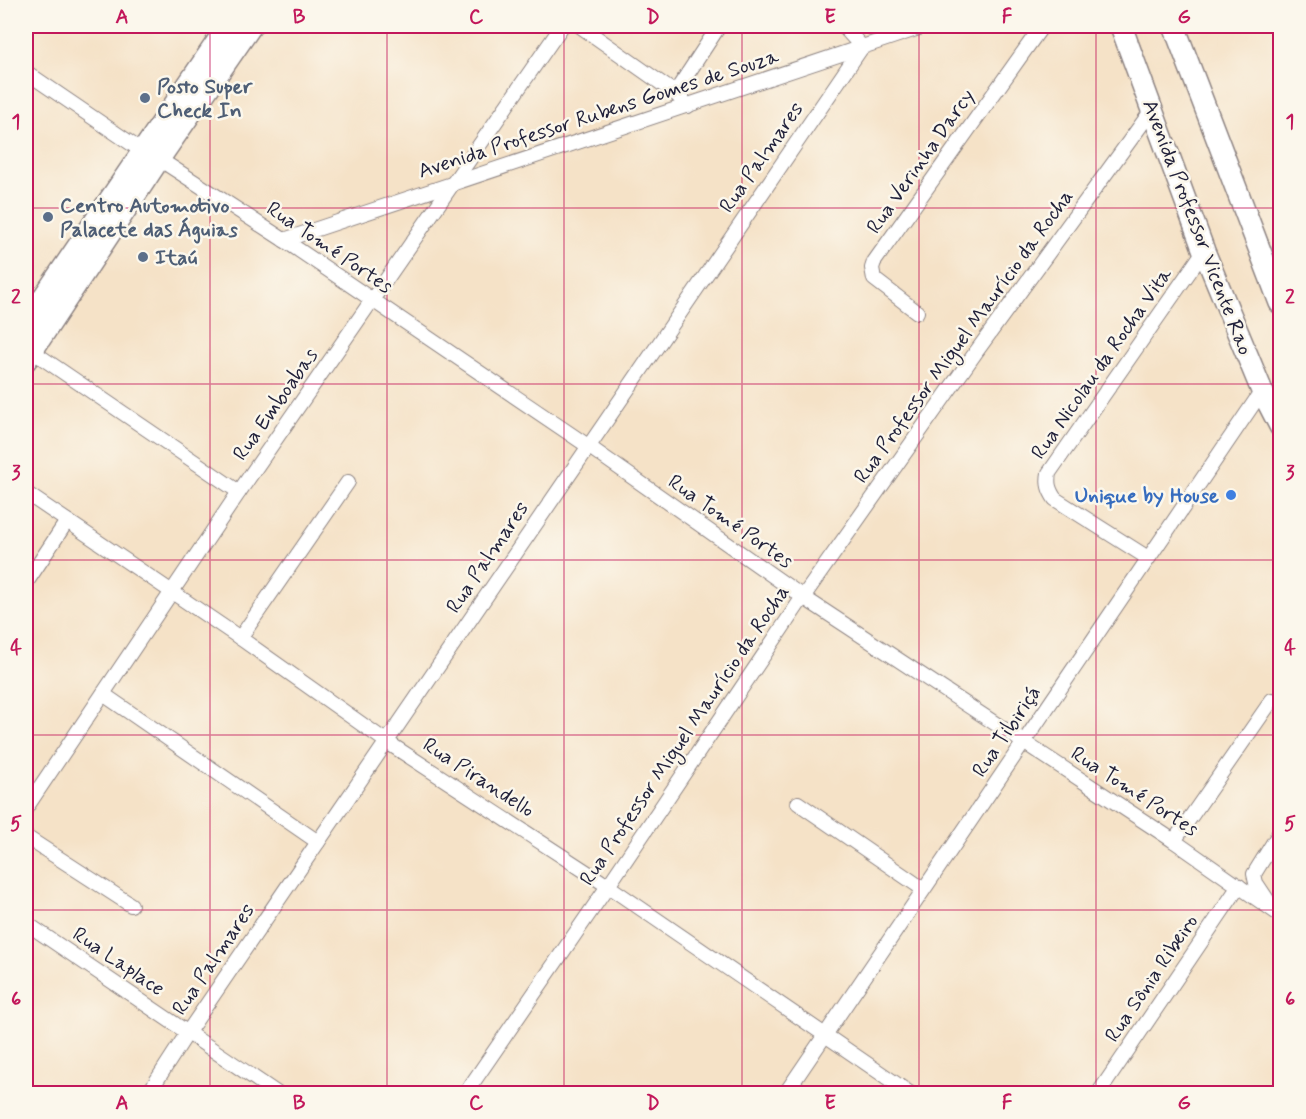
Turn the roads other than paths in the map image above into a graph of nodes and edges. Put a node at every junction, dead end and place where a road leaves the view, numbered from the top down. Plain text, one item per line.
1 (228, 26) edge
2 (251, 26) edge
3 (562, 26) edge
4 (580, 26) edge
5 (719, 26) edge
6 (843, 26) edge
7 (926, 26) edge
8 (1042, 26) edge
9 (1121, 26) edge
10 (1174, 26) edge
11 (862, 47) junction
12 (26, 72) edge
13 (675, 93) junction
14 (688, 105) junction
15 (1152, 110) junction
16 (151, 155) junction
17 (451, 184) junction
18 (284, 240) junction
19 (1204, 252) junction
20 (372, 301) junction
21 (1281, 303) edge
22 (917, 312) dead end
23 (26, 323) edge
24 (29, 355) edge
25 (1262, 391) junction
26 (1281, 426) edge
27 (588, 446) junction
28 (348, 482) dead end
29 (239, 492) junction
30 (26, 493) edge
31 (68, 521) junction
32 (1148, 558) junction
33 (26, 583) edge
34 (172, 594) junction
35 (803, 597) junction
36 (240, 638) junction
37 (103, 694) junction
38 (1272, 700) dead end
39 (387, 742) junction
40 (1023, 743) junction
41 (798, 802) dead end
42 (26, 808) edge
43 (1281, 832) edge
44 (26, 837) edge
45 (1174, 841) junction
46 (318, 842) junction
47 (608, 886) junction
48 (1239, 886) junction
49 (923, 889) junction
50 (131, 905) dead end
51 (1278, 914) edge
52 (26, 923) edge
53 (188, 1032) junction
54 (826, 1033) junction
55 (148, 1094) edge
56 (278, 1094) edge
57 (465, 1094) edge
58 (785, 1094) edge
59 (911, 1094) edge
60 (1098, 1094) edge

1 - 16 main road
2 - 16 main road
3 - 17 street, Rua Emboabas
4 - 13 street
5 - 13 street
6 - 11 street
7 - 11 street, Avenida Professor Rubens Gomes de Souza
8 - 22 street, Rua Verinha Darcy
9 - 15 main road, Avenida Professor Vicente Rao
10 - 21 main road
11 - 14 street, Avenida Professor Rubens Gomes de Souza
11 - 27 street, Rua Palmares
12 - 16 street, Rua Tomé Portes
13 - 14 street
14 - 17 street, Avenida Professor Rubens Gomes de Souza
15 - 19 main road, Avenida Professor Vicente Rao
15 - 35 street, Rua Professor Miguel Maurício da Rocha
16 - 18 street, Rua Tomé Portes
16 - 23 main road
16 - 24 main road
17 - 18 street, Avenida Professor Rubens Gomes de Souza
17 - 20 street, Rua Emboabas
18 - 20 street, Rua Tomé Portes
19 - 25 main road, Avenida Professor Vicente Rao
19 - 32 street, Rua Nicolau da Rocha Vita
20 - 27 street, Rua Tomé Portes
20 - 29 street, Rua Emboabas
24 - 29 street
25 - 26 main road, Avenida Professor Vicente Rao
25 - 32 street, Rua Tibiriçá
27 - 35 street, Rua Tomé Portes
27 - 39 street, Rua Palmares
28 - 36 street
29 - 34 street, Rua Emboabas
30 - 31 street, Rua Pirandello
31 - 33 street
31 - 34 street, Rua Pirandello
32 - 40 street, Rua Tibiriçá
34 - 36 street, Rua Pirandello
34 - 37 street, Rua Emboabas
35 - 40 street, Rua Tomé Portes
35 - 47 street, Rua Professor Miguel Maurício da Rocha
36 - 39 street, Rua Pirandello
37 - 42 street, Rua Emboabas
37 - 46 street
38 - 45 street
39 - 46 street, Rua Palmares
39 - 47 street, Rua Pirandello
40 - 45 street, Rua Tomé Portes
40 - 49 street, Rua Tibiriçá
41 - 49 street
43 - 51 street
44 - 50 street
45 - 48 street, Rua Tomé Portes
46 - 53 street, Rua Palmares
47 - 54 street, Rua Pirandello
47 - 57 street, Rua Professor Miguel Maurício da Rocha
48 - 51 street, Rua Tomé Portes
48 - 60 street, Rua Sônia Ribeiro
49 - 54 street, Rua Tibiriçá
52 - 53 street, Rua Laplace
53 - 55 street, Rua Palmares
53 - 56 street, Rua Laplace
54 - 58 street, Rua Tibiriçá
54 - 59 street, Rua Pirandello

